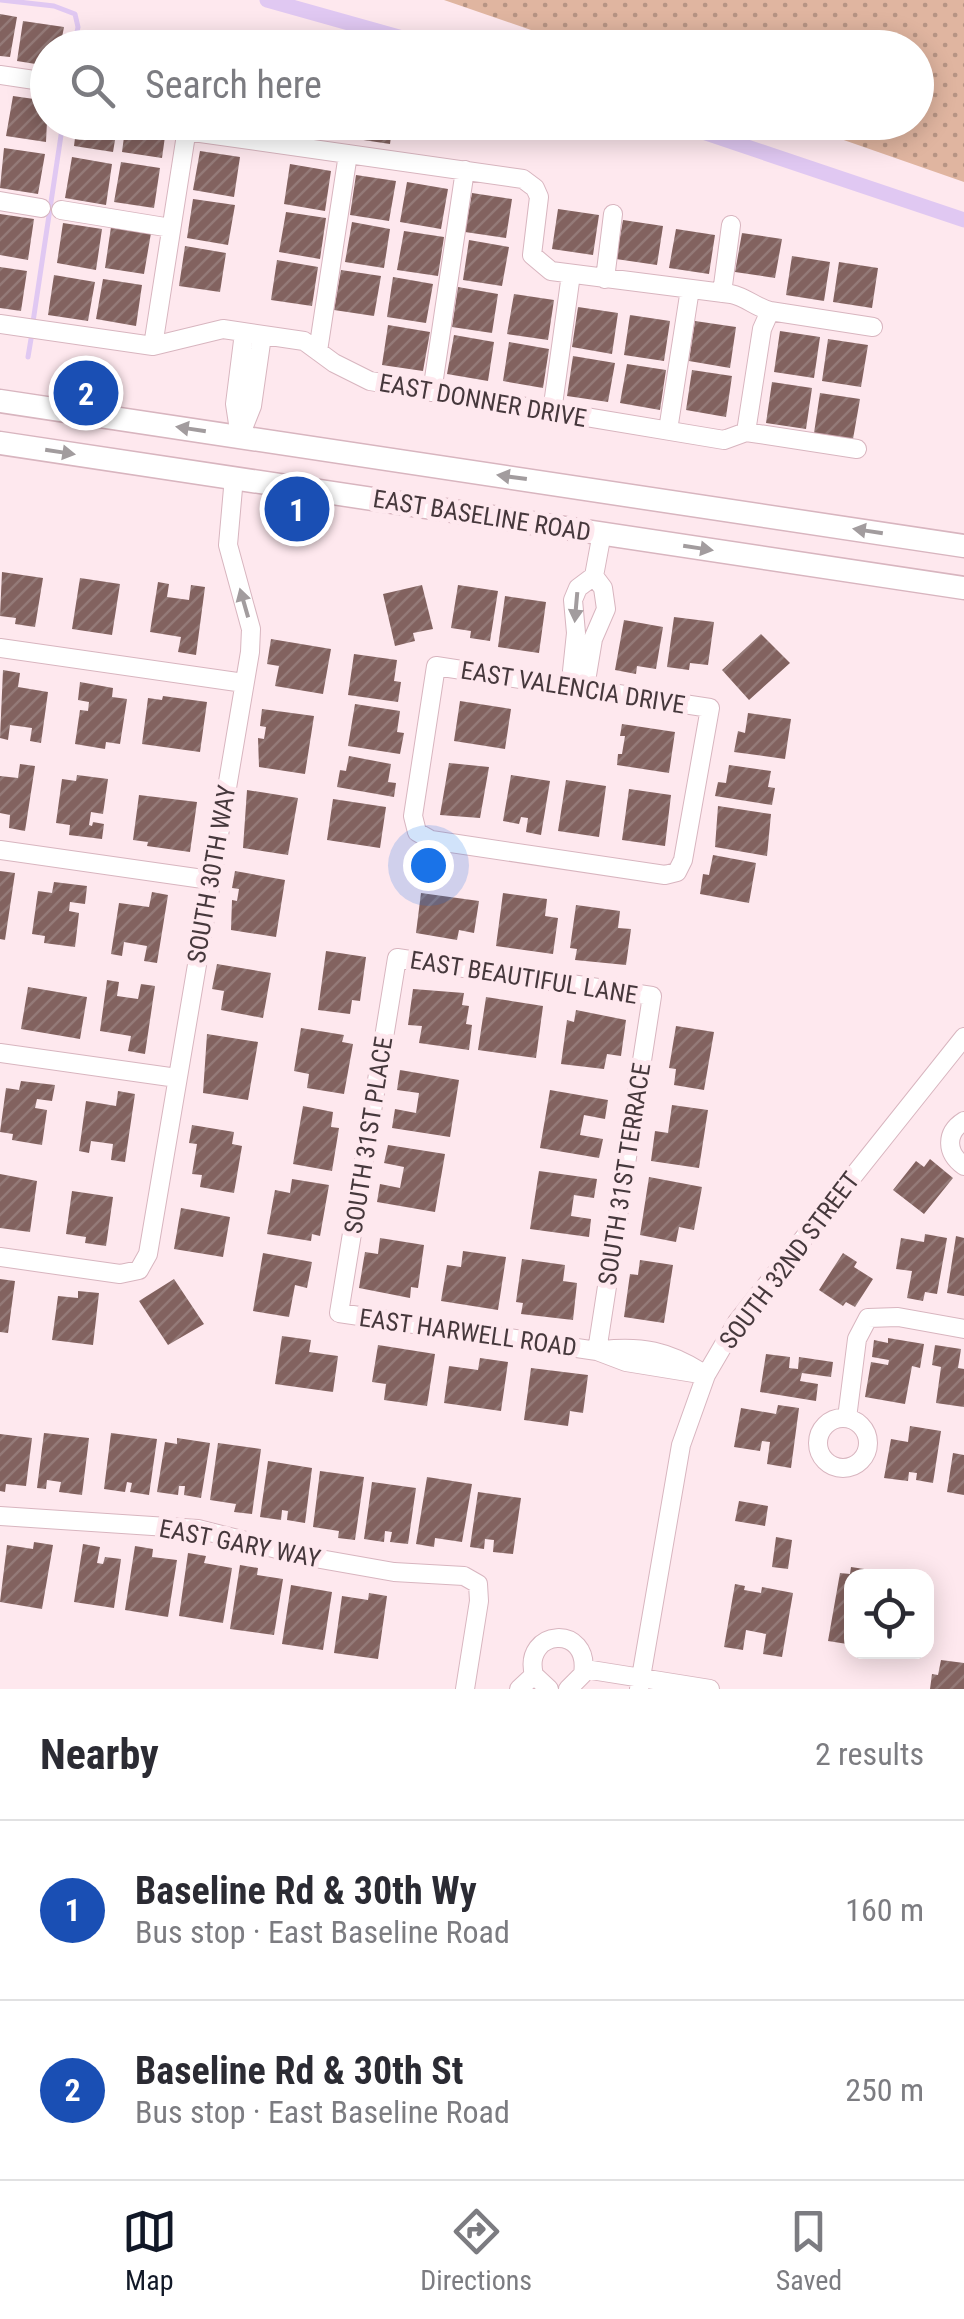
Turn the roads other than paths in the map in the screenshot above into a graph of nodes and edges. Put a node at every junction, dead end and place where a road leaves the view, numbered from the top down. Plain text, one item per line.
1 (0, 75) edge
2 (30, 79) edge
3 (185, 140) edge
4 (268, 140) edge
5 (348, 154) junction
6 (465, 170) junction
7 (0, 202) edge
8 (41, 208) dead end
9 (62, 210) dead end
10 (614, 214) dead end
11 (732, 226) dead end
12 (172, 228) junction
13 (571, 274) junction
14 (605, 279) junction
15 (690, 289) junction
16 (722, 293) junction
17 (770, 311) junction
18 (0, 324) edge
19 (873, 327) dead end
20 (253, 334) junction
21 (154, 346) junction
22 (318, 351) junction
23 (432, 392) junction
24 (0, 401) edge
25 (552, 412) junction
26 (668, 430) junction
27 (746, 432) junction
28 (240, 437) junction
29 (0, 443) edge
30 (857, 449) dead end
31 (234, 477) junction
32 (608, 492) junction
33 (602, 533) junction
34 (964, 546) edge
35 (594, 576) junction
36 (964, 588) edge
37 (0, 648) edge
38 (244, 683) junction
39 (577, 687) junction
40 (0, 850) edge
41 (210, 880) junction
42 (397, 958) joint
43 (652, 996) joint
44 (964, 1037) edge
45 (0, 1054) edge
46 (178, 1078) junction
47 (964, 1120) edge
48 (964, 1166) edge
49 (0, 1257) edge
50 (338, 1313) joint
51 (964, 1329) edge
52 (596, 1351) junction
53 (706, 1375) junction
54 (846, 1418) dead end
55 (0, 1516) edge
56 (585, 1669) junction
57 (534, 1675) junction
58 (640, 1683) edge
59 (465, 1689) edge
60 (519, 1689) edge
61 (549, 1689) edge
62 (568, 1689) edge
63 (710, 1689) edge

1 - 2 street
3 - 12 street
4 - 5 street
5 - 6 street
5 - 22 street
6 - 13 street
6 - 23 street
7 - 8 street
9 - 12 street
10 - 14 street
11 - 16 street
12 - 21 street
13 - 14 street
13 - 25 street
14 - 15 street
15 - 16 street
15 - 26 street
16 - 17 street
17 - 19 street
17 - 27 street
18 - 21 street, EAST DONNER DRIVE
20 - 21 street, EAST DONNER DRIVE
20 - 22 street, EAST DONNER DRIVE
20 - 28 street
22 - 23 street, EAST DONNER DRIVE
23 - 25 street, EAST DONNER DRIVE
28 -> 24 main road, EAST BASELINE ROAD
25 - 26 street, EAST DONNER DRIVE
26 - 27 street, EAST DONNER DRIVE
27 - 30 street, EAST DONNER DRIVE
28 - 31 main road
32 -> 28 main road, EAST BASELINE ROAD
29 -> 31 main road, EAST BASELINE ROAD
31 - 33 main road, EAST BASELINE ROAD
38 -> 31 street, SOUTH 30TH WAY
32 - 33 main road
34 -> 32 main road, EAST BASELINE ROAD
33 - 35 street
33 -> 36 main road, EAST BASELINE ROAD
35 - 39 street
35 -> 39 street
37 - 38 street
38 - 41 street, SOUTH 30TH WAY
39 - 39 street, EAST VALENCIA DRIVE
40 - 41 street
41 - 46 street, SOUTH 30TH WAY
42 - 43 street, EAST BEAUTIFUL LANE
42 - 50 street, SOUTH 31ST PLACE
43 - 52 street, SOUTH 31ST TERRACE
44 - 53 street, SOUTH 32ND STREET
45 - 46 street
46 - 49 street, SOUTH 30TH WAY
47 - 48 street
50 - 52 street, EAST HARWELL ROAD
51 - 54 street
52 - 53 street, EAST HARWELL ROAD
53 - 58 street, SOUTH 32ND STREET
55 - 59 street, EAST GARY WAY
56 - 57 street
56 - 58 street
56 - 62 street
57 - 60 street
57 - 61 street
58 - 63 street

